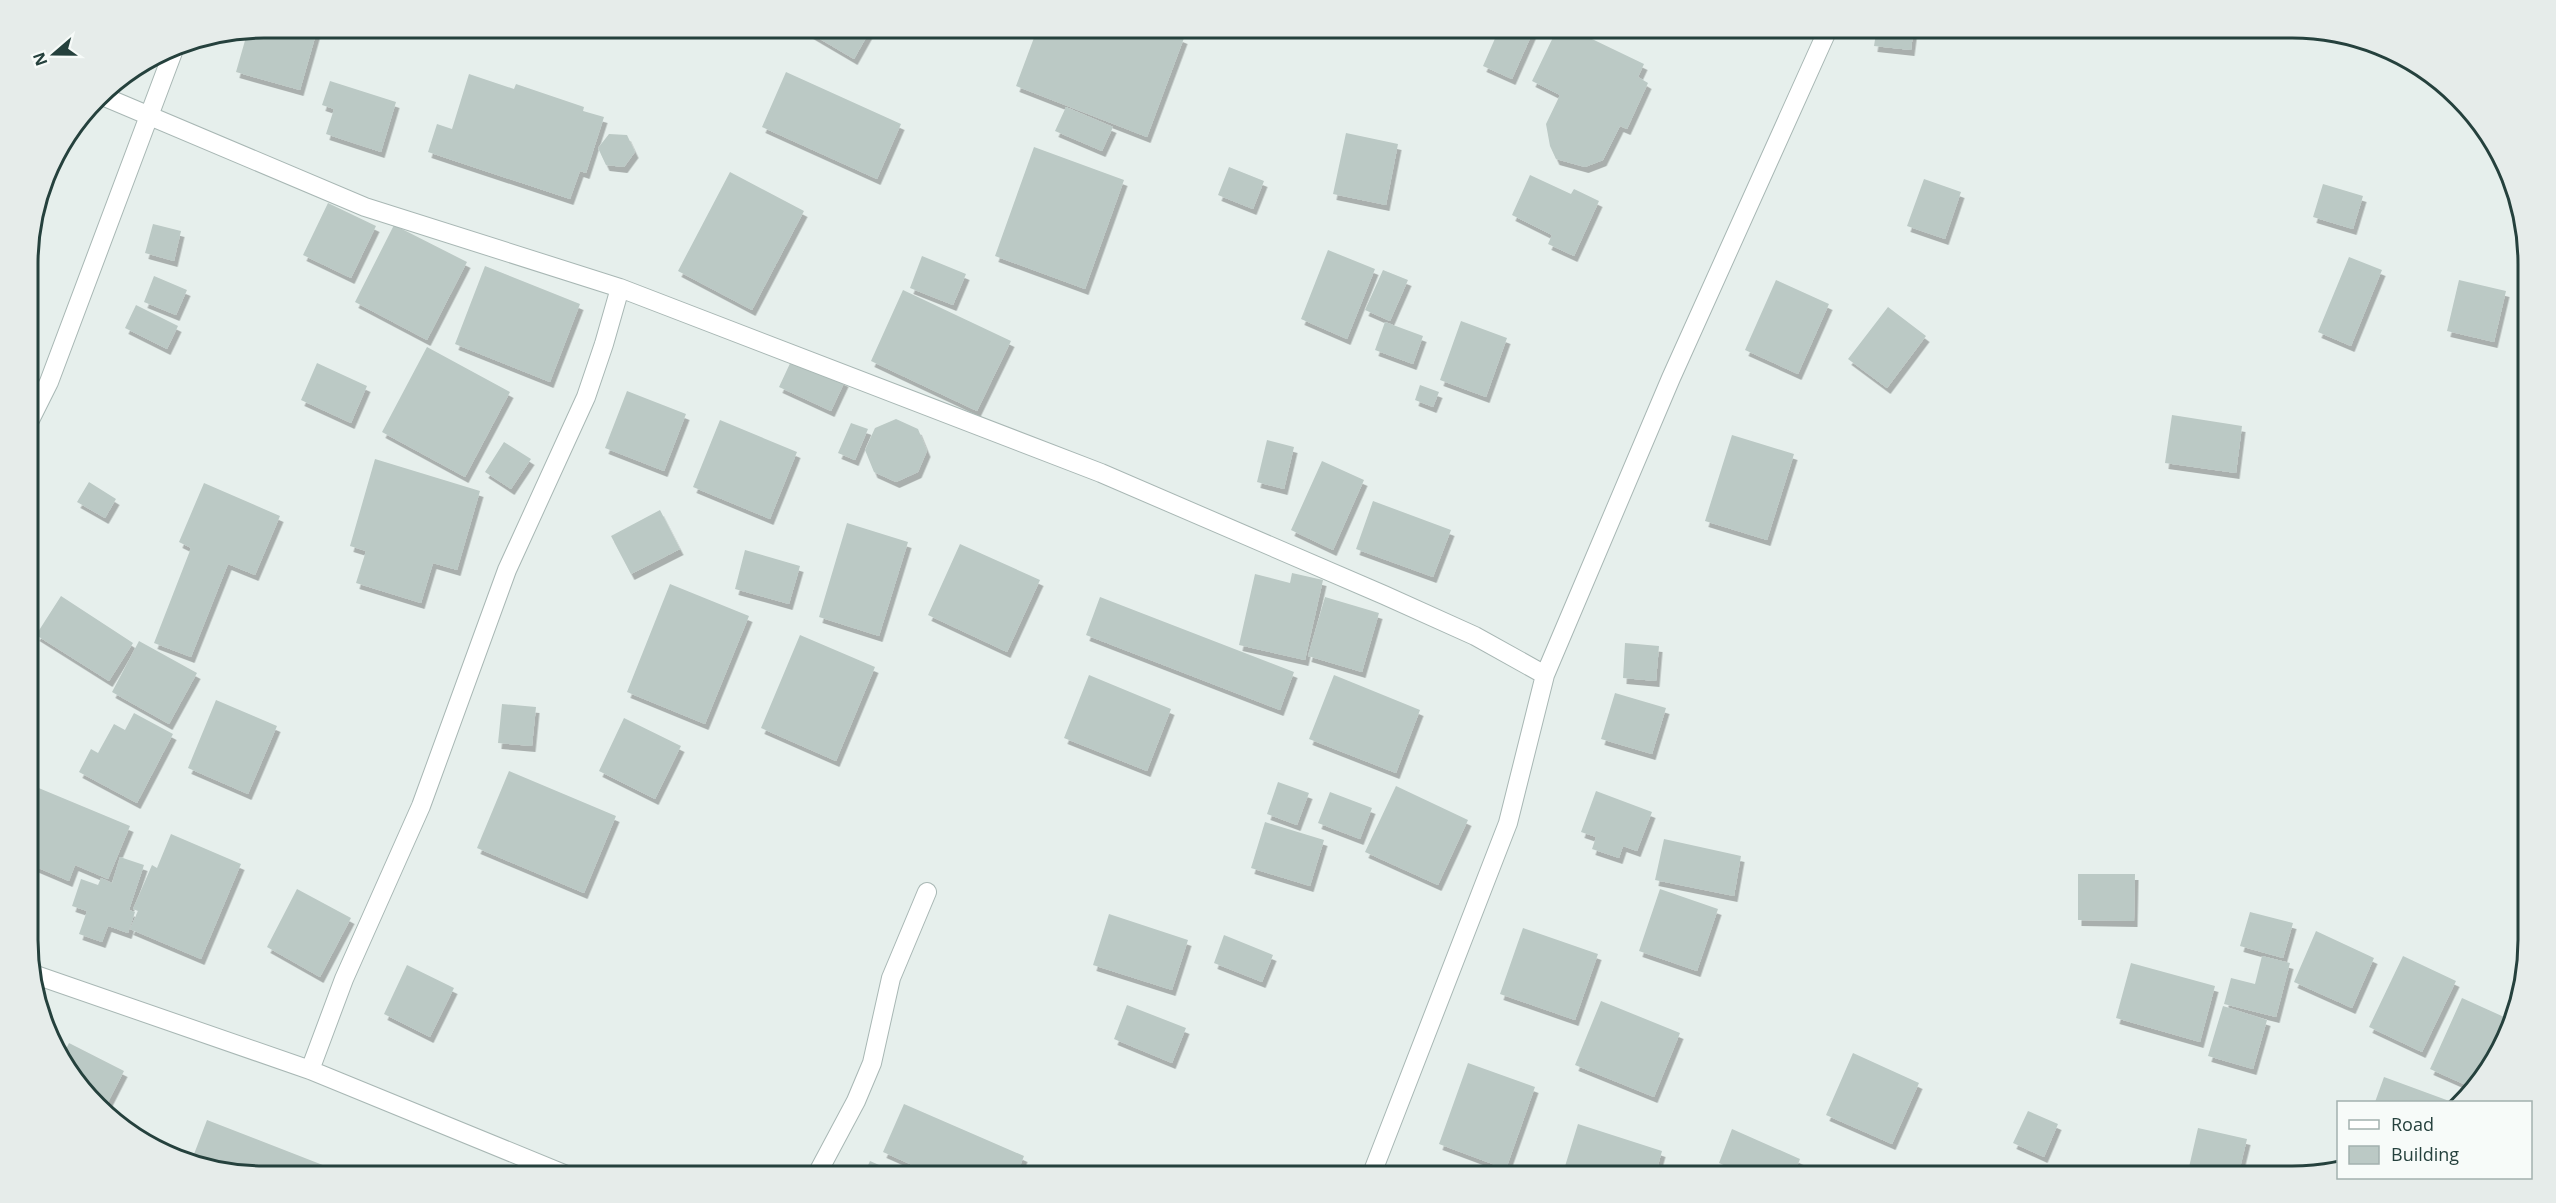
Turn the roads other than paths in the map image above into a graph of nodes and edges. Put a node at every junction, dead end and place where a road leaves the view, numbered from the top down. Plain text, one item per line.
1 (1824, 38) edge
2 (171, 58) edge
3 (109, 99) edge
4 (149, 116) junction
5 (620, 288) junction
6 (38, 404) edge
7 (1545, 675) junction
8 (927, 892) dead end
9 (41, 977) edge
10 (310, 1070) junction
11 (545, 1166) edge
12 (821, 1166) edge
13 (1375, 1166) edge

1 - 7 street
2 - 4 street
3 - 4 street
4 - 5 street
4 - 6 street
5 - 7 street
5 - 10 street
7 - 13 street
8 - 12 street
9 - 10 street
10 - 11 street

